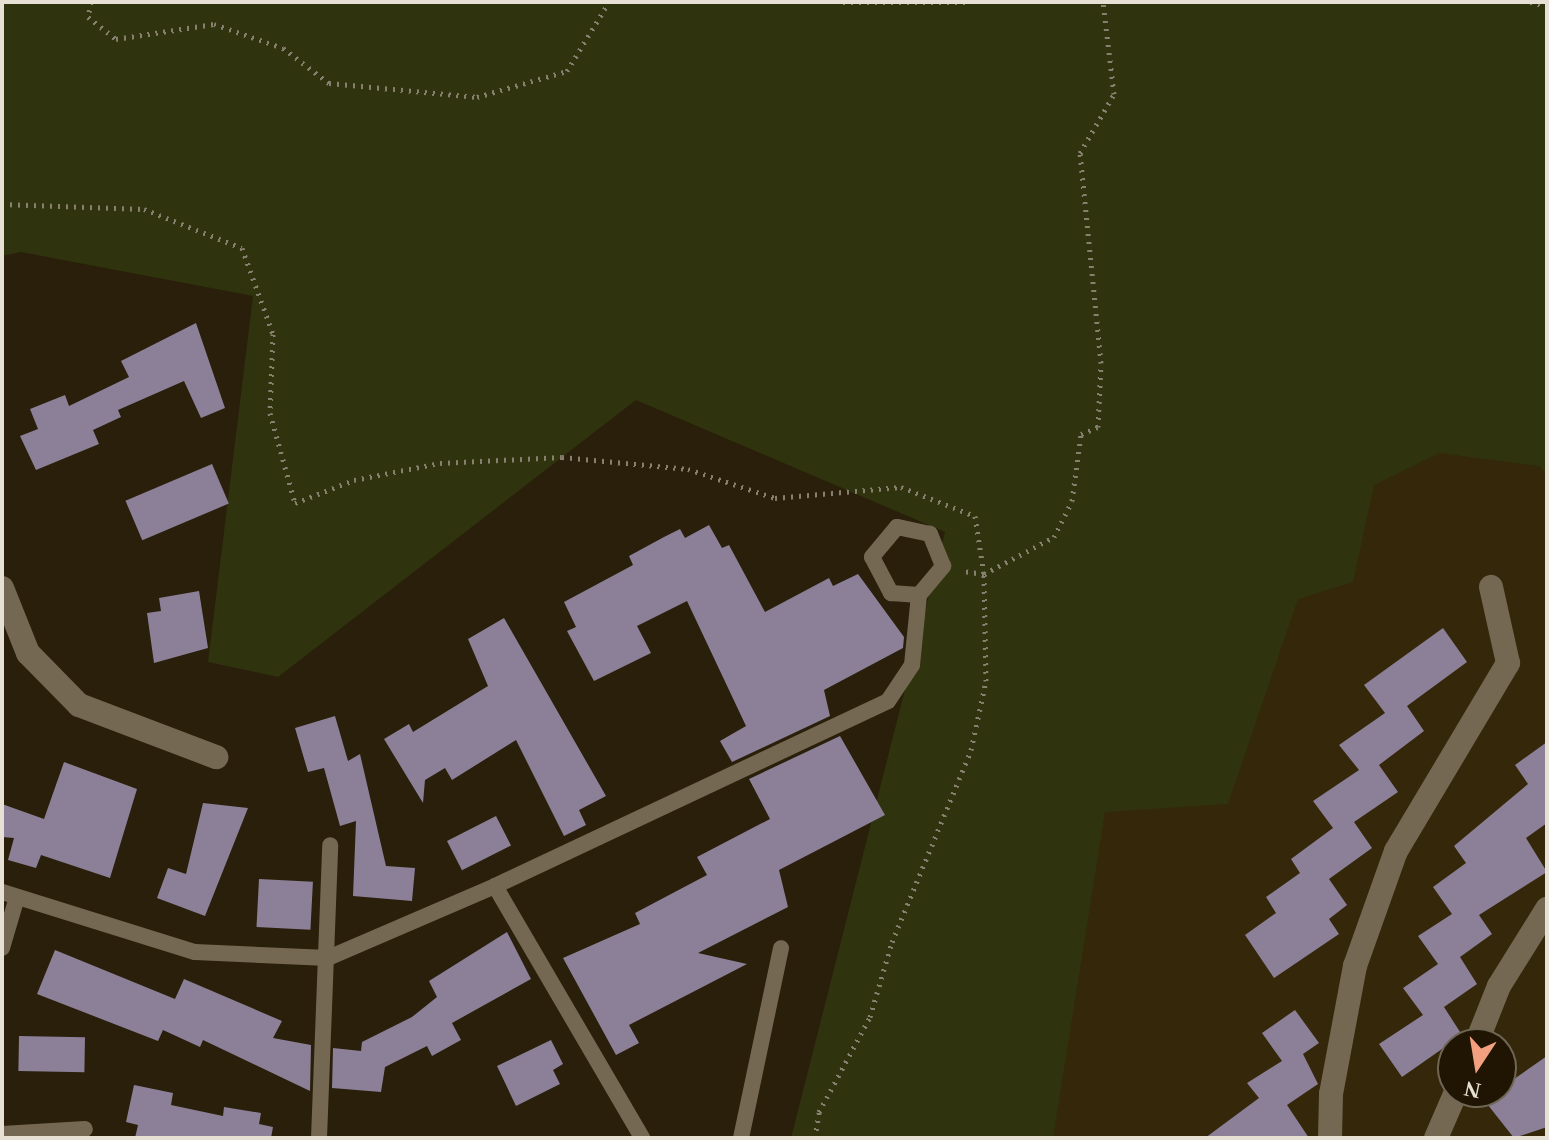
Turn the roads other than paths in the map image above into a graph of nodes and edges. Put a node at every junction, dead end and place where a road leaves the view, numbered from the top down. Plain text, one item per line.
1 (1491, 587) dead end
2 (2, 588) edge
3 (919, 595) junction
4 (216, 757) dead end
5 (330, 845) dead end
6 (495, 886) junction
7 (10, 895) edge
8 (1547, 909) edge
9 (2, 948) edge
10 (781, 948) dead end
11 (328, 958) junction
12 (1482, 1028) edge
13 (1449, 1108) edge
14 (85, 1129) dead end
15 (2, 1134) edge
16 (319, 1138) edge
17 (642, 1138) edge
18 (741, 1138) edge
19 (1330, 1138) edge
20 (1436, 1138) edge

1 - 19 street
2 - 4 street
3 - 3 lane
3 - 6 lane
5 - 11 lane
6 - 11 lane
6 - 17 lane
7 - 9 lane
7 - 11 lane
8 - 12 street
10 - 18 lane
11 - 16 lane
13 - 20 street
14 - 15 lane

